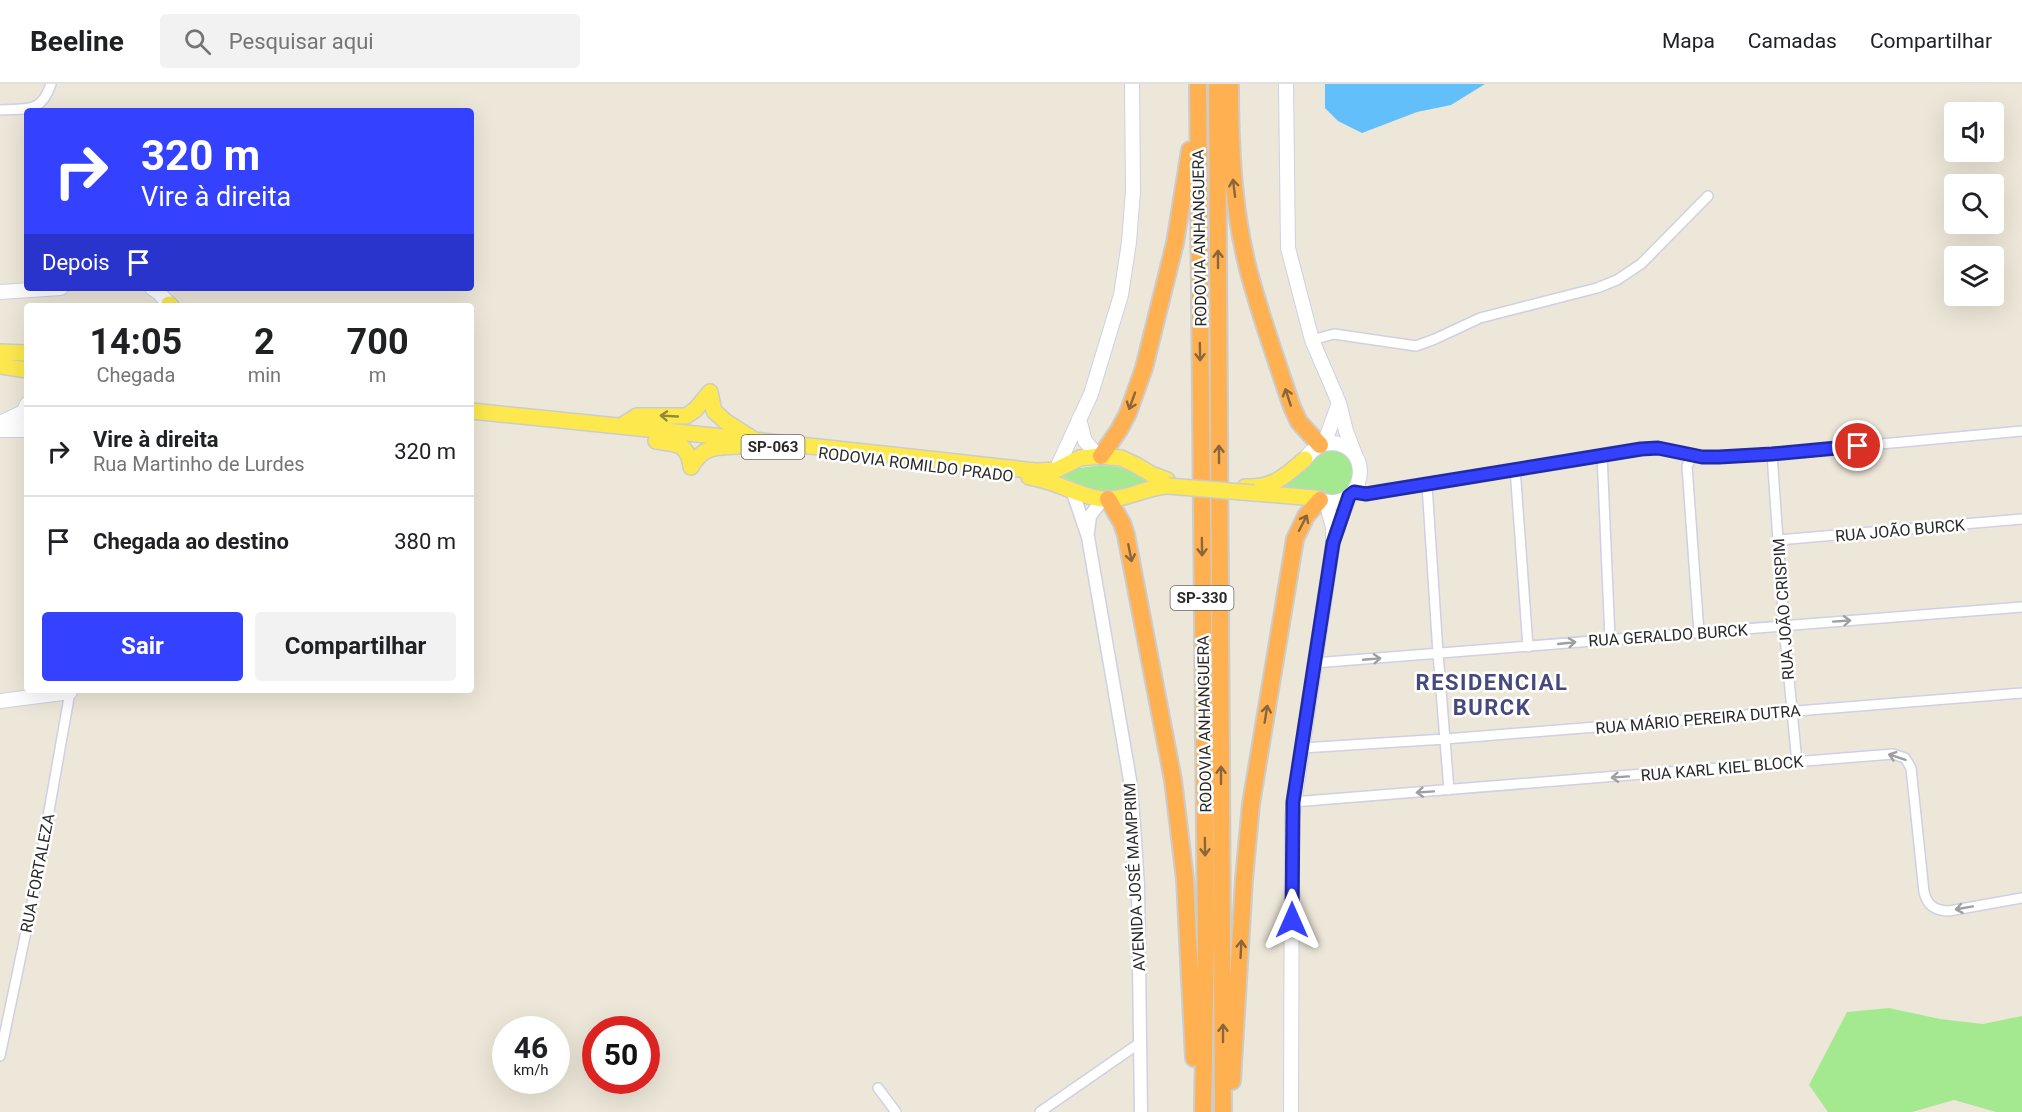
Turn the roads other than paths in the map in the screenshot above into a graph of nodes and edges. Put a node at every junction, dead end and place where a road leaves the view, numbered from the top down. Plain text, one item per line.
1 (51, 84) edge
2 (1132, 84) edge
3 (1217, 84) edge
4 (1230, 84) edge
5 (1286, 84) edge
6 (1198, 91) edge
7 (0, 110) edge
8 (1708, 196) dead end
9 (24, 290) edge
10 (156, 291) edge
11 (0, 292) edge
12 (168, 303) edge
13 (1312, 340) junction
14 (0, 352) edge
15 (24, 353) edge
16 (0, 366) edge
17 (24, 370) edge
18 (0, 374) edge
19 (24, 376) edge
20 (1339, 403) junction
21 (24, 409) edge
22 (474, 417) edge
23 (1079, 419) junction
24 (0, 423) edge
25 (24, 429) edge
26 (622, 429) junction
27 (0, 430) edge
28 (2022, 431) edge
29 (752, 442) junction
30 (1322, 444) junction
31 (1602, 454) junction
32 (1772, 454) junction
33 (1693, 455) junction
34 (1100, 456) junction
35 (1356, 457) junction
36 (1305, 459) joint
37 (1515, 468) junction
38 (1056, 470) junction
39 (1168, 483) junction
40 (1427, 485) junction
41 (1072, 490) junction
42 (1250, 490) junction
43 (1351, 494) junction
44 (1106, 499) junction
45 (1321, 500) junction
46 (2022, 519) edge
47 (1088, 537) junction
48 (1778, 540) junction
49 (1333, 543) junction
50 (2022, 607) edge
51 (1784, 626) junction
52 (1699, 633) junction
53 (1610, 639) junction
54 (1528, 647) junction
55 (1438, 653) junction
56 (1314, 663) junction
57 (56, 693) edge
58 (70, 693) edge
59 (2022, 693) edge
60 (0, 701) edge
61 (1791, 711) junction
62 (1445, 740) junction
63 (1302, 748) junction
64 (1797, 763) junction
65 (1449, 790) junction
66 (1293, 802) junction
67 (2022, 898) edge
68 (1141, 1042) junction
69 (0, 1056) edge
70 (878, 1088) dead end
71 (896, 1112) edge
72 (1040, 1112) edge
73 (1141, 1112) edge
74 (1198, 1112) edge
75 (1203, 1112) edge
76 (1223, 1112) edge
77 (1230, 1112) edge
78 (1292, 1112) edge

1 - 7 street
2 - 23 main road
76 -> 3 highway, RODOVIA ANHANGUERA / SP-330
30 -> 4 highway
5 - 13 main road
6 -> 34 highway
6 -> 75 highway, RODOVIA ANHANGUERA / SP-330
8 - 13 street
9 - 11 main road
10 - 12 main road
13 - 20 main road
14 - 15 main road
16 - 17 main road
18 - 19 main road
20 - 30 main road
20 - 35 main road
21 - 24 main road
22 - 26 main road, RODOVIA ROMILDO PRADO / SP-063
23 - 34 main road
23 - 38 main road
25 - 27 main road
26 - 29 main road, RODOVIA ROMILDO PRADO / SP-063
26 - 29 main road
29 -> 26 main road
28 - 32 street
29 - 38 main road, RODOVIA ROMILDO PRADO / SP-063
29 - 41 main road, RODOVIA ROMILDO PRADO / SP-063
30 - 35 main road
30 - 36 main road
31 - 33 street
31 - 37 street
31 - 53 street
32 - 33 street
32 - 48 street, RUA JOÃO CRISPIM
33 - 52 street
34 - 38 main road, SP-063
34 - 39 main road, SP-063
35 - 43 main road
36 - 42 main road, SP-063
37 - 40 street
37 - 54 street
39 - 42 main road, SP-063
39 - 44 main road, SP-063
40 - 43 street
40 - 55 street
41 - 44 main road, SP-063
41 - 47 street, AVENIDA JOSÉ MAMPRIM
42 - 45 main road, SP-063
43 - 45 main road
43 - 49 main road
44 - 47 street, AVENIDA JOSÉ MAMPRIM
44 -> 74 highway
45 - 49 main road
77 -> 45 highway
46 - 48 street, RUA JOÃO BURCK
47 - 68 street, AVENIDA JOSÉ MAMPRIM
48 - 51 street, RUA JOÃO CRISPIM
49 - 56 main road
51 -> 50 street, RUA GERALDO BURCK
51 - 52 street, RUA GERALDO BURCK
51 - 61 street, RUA JOÃO CRISPIM
52 - 53 street, RUA GERALDO BURCK
54 -> 53 street, RUA GERALDO BURCK
54 - 55 street, RUA GERALDO BURCK
56 -> 55 street, RUA GERALDO BURCK
55 - 62 street
56 - 63 main road
57 - 60 main road
58 - 69 street, RUA FORTALEZA
59 - 61 street, RUA MÁRIO PEREIRA DUTRA
61 - 62 street, RUA MÁRIO PEREIRA DUTRA
61 - 64 street, RUA JOÃO CRISPIM
62 - 63 street, RUA MÁRIO PEREIRA DUTRA
62 - 65 street
63 - 66 main road
64 -> 65 street, RUA KARL KIEL BLOCK
67 -> 64 street, RUA KARL KIEL BLOCK
65 -> 66 street, RUA KARL KIEL BLOCK
66 - 78 main road
68 - 72 street
68 - 73 street, AVENIDA JOSÉ MAMPRIM
70 - 71 street

